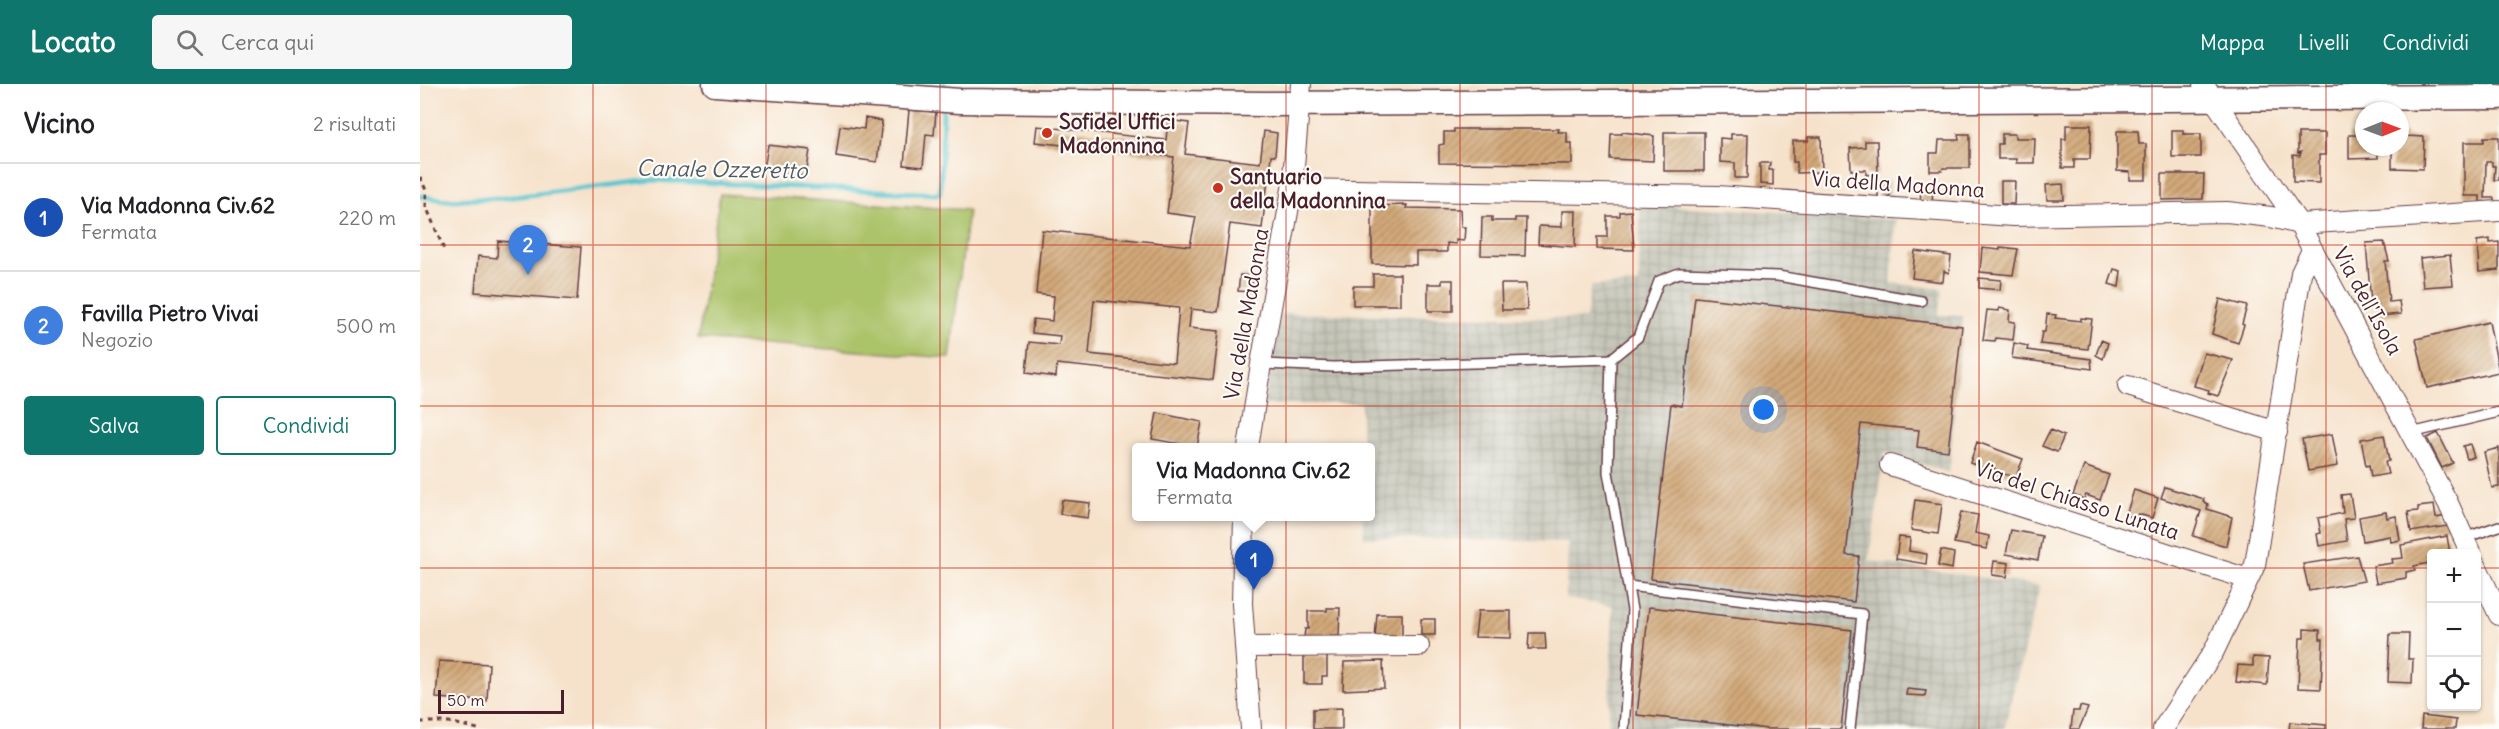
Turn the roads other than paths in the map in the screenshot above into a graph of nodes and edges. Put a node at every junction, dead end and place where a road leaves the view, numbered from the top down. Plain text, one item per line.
1 (716, 84) edge
2 (2208, 92) edge
3 (1300, 94) edge
4 (2499, 97) edge
5 (1292, 189) junction
6 (2499, 211) edge
7 (2304, 224) junction
8 (2312, 250) junction
9 (1921, 301) dead end
10 (1611, 359) junction
11 (1261, 364) junction
12 (2128, 386) dead end
13 (2499, 412) edge
14 (2277, 432) junction
15 (2411, 433) junction
16 (1249, 443) edge
17 (1890, 465) dead end
18 (1244, 521) edge
19 (2499, 526) edge
20 (2468, 546) edge
21 (2481, 577) edge
22 (2248, 579) junction
23 (1628, 586) junction
24 (2499, 615) edge
25 (1419, 646) dead end
26 (1245, 647) junction
27 (1251, 729) edge
28 (1624, 729) edge
29 (1850, 729) edge
30 (2163, 729) edge

1 - 3 street
2 - 3 street
2 - 4 street
2 - 7 street, Via dell'Isola
3 - 5 street, Via della Madonna
5 - 7 street, Via della Madonna
5 - 11 street, Via della Madonna
6 - 7 street, Via della Madonna
7 - 8 street, Via dell'Isola
8 - 14 street
8 - 15 street, Via dell'Isola
9 - 10 lane
10 - 11 lane
10 - 23 lane
11 - 16 street, Via della Madonna
12 - 14 street
13 - 15 lane
14 - 22 street
15 - 20 street, Via dell'Isola
17 - 22 street, Via del Chiasso Lunata
18 - 26 street
19 - 20 lane
21 - 24 street
22 - 30 street
23 - 28 lane
23 - 29 lane
25 - 26 street
26 - 27 street

